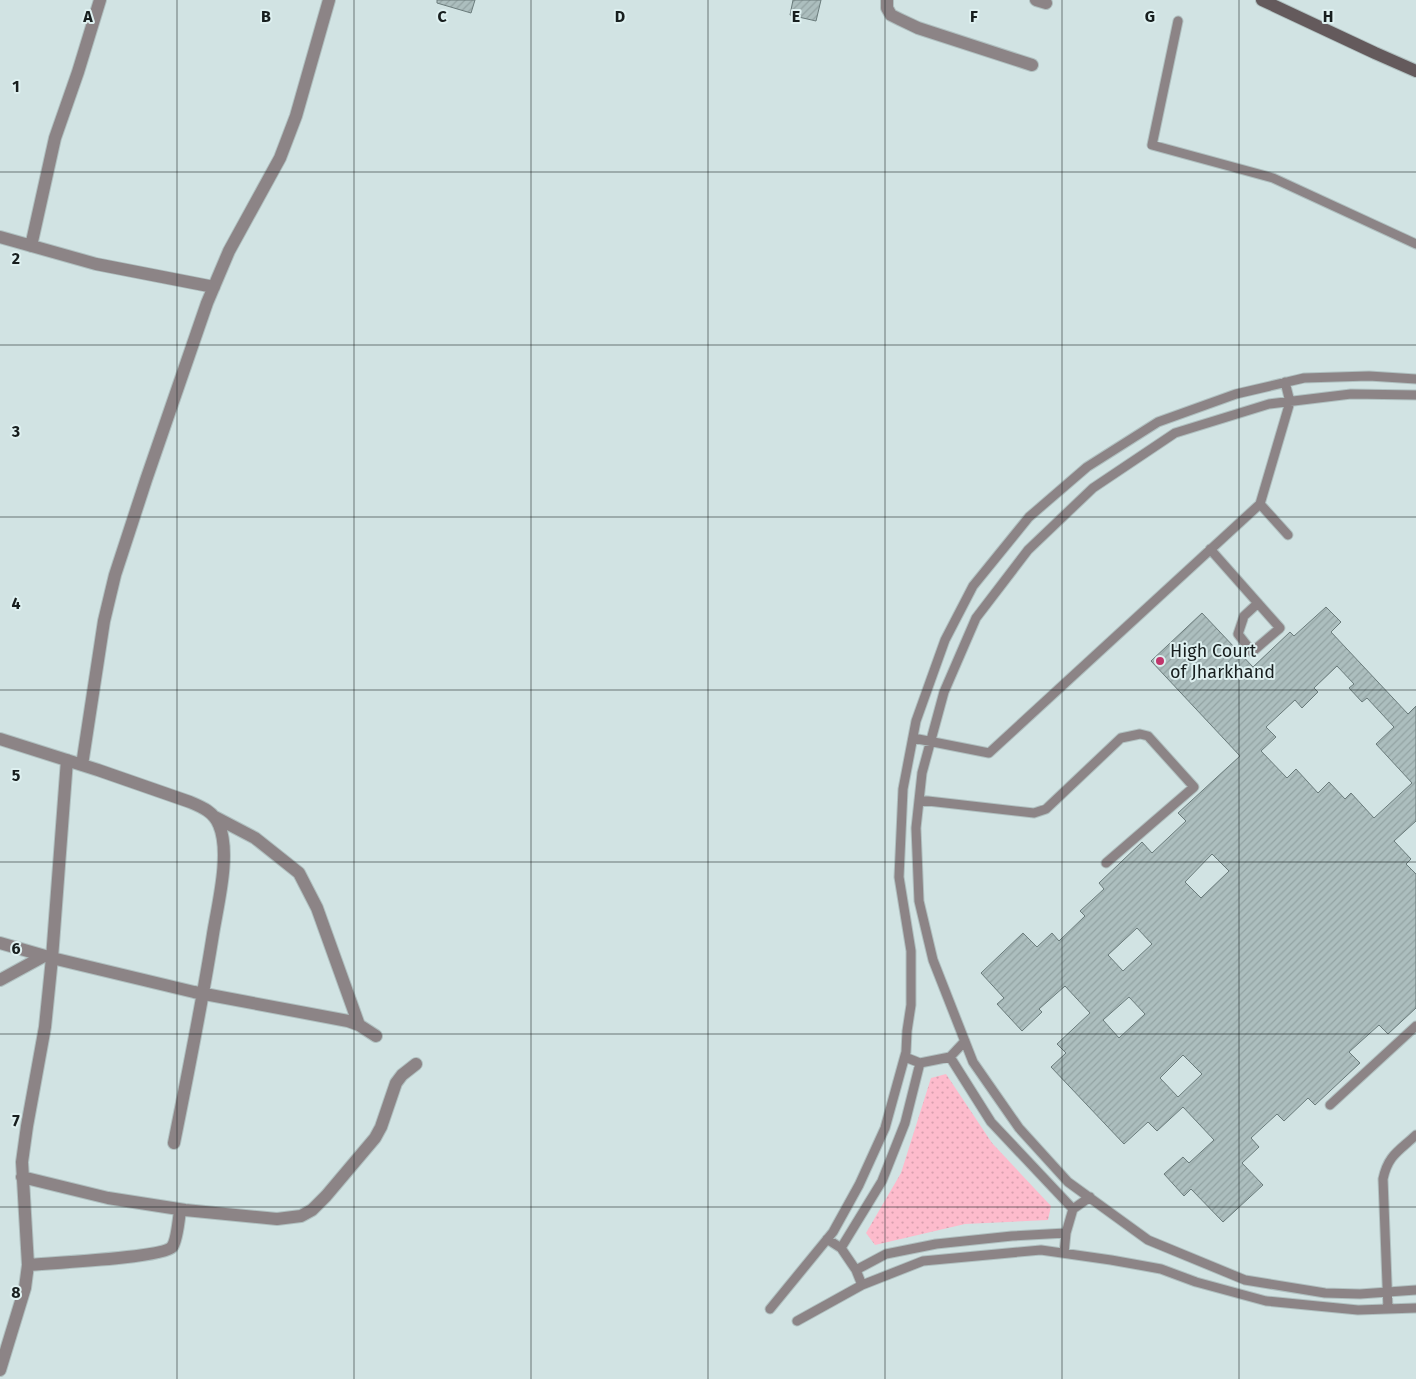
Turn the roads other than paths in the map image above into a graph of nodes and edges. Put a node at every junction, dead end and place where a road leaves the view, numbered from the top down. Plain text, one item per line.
1 (100, 0) edge
2 (329, 0) edge
3 (887, 0) edge
4 (1262, 0) edge
5 (1178, 21) dead end
6 (1032, 64) dead end
7 (1416, 71) edge
8 (0, 237) edge
9 (1416, 244) edge
10 (32, 246) junction
11 (214, 287) junction
12 (1416, 379) edge
13 (1286, 382) junction
14 (1416, 395) edge
15 (1290, 402) junction
16 (1260, 504) junction
17 (1288, 535) dead end
18 (1210, 550) junction
19 (1258, 603) junction
20 (913, 738) junction
21 (0, 739) edge
22 (930, 741) junction
23 (67, 760) junction
24 (82, 765) junction
25 (919, 800) junction
26 (215, 817) junction
27 (1106, 863) dead end
28 (0, 943) edge
29 (48, 957) junction
30 (0, 980) edge
31 (204, 994) junction
32 (359, 1025) junction
33 (1416, 1026) edge
34 (376, 1036) dead end
35 (965, 1041) junction
36 (905, 1057) junction
37 (950, 1057) junction
38 (920, 1063) junction
39 (416, 1064) dead end
40 (1330, 1104) dead end
41 (1416, 1136) edge
42 (174, 1143) dead end
43 (22, 1177) junction
44 (1090, 1197) junction
45 (180, 1210) junction
46 (1073, 1210) junction
47 (1066, 1233) junction
48 (827, 1239) junction
49 (841, 1248) junction
50 (1064, 1253) junction
51 (28, 1265) junction
52 (856, 1270) junction
53 (862, 1285) junction
54 (1416, 1292) edge
55 (1388, 1293) junction
56 (1416, 1308) edge
57 (770, 1309) dead end
58 (1388, 1309) junction
59 (797, 1321) dead end
60 (0, 1370) edge

1 - 10 street
2 - 11 street
3 - 6 street
4 - 7 main road
5 - 9 lane
8 - 10 street
10 - 11 street
11 - 24 street
12 - 13 lane
13 - 15 lane
13 - 20 lane
14 - 15 lane
15 - 16 lane
15 - 22 lane
16 - 17 lane
16 - 18 lane
18 - 19 lane
18 - 22 lane
19 - 19 lane
20 - 22 lane
20 - 36 lane
21 - 23 street
22 - 25 lane
23 - 24 street
23 - 29 street
24 - 26 street
25 - 27 lane
25 - 35 lane
26 - 31 street
26 - 32 street
28 - 29 street
29 - 30 street
29 - 31 street
29 - 43 street
31 - 32 street
31 - 42 street
32 - 34 street
33 - 40 lane
35 - 37 lane
35 - 44 lane
36 - 38 lane
36 - 48 lane
37 - 38 lane
37 - 46 lane
38 - 49 lane
39 - 45 street
41 - 55 lane
43 - 45 street
43 - 51 street
44 - 46 lane
44 - 55 lane
45 - 51 street
46 - 47 lane
47 - 50 lane
47 - 52 lane
48 - 49 lane
48 - 57 lane
49 - 52 lane
50 - 53 lane
50 - 58 lane
51 - 60 street
52 - 53 lane
53 - 59 lane
54 - 55 lane
55 - 58 lane
56 - 58 lane

